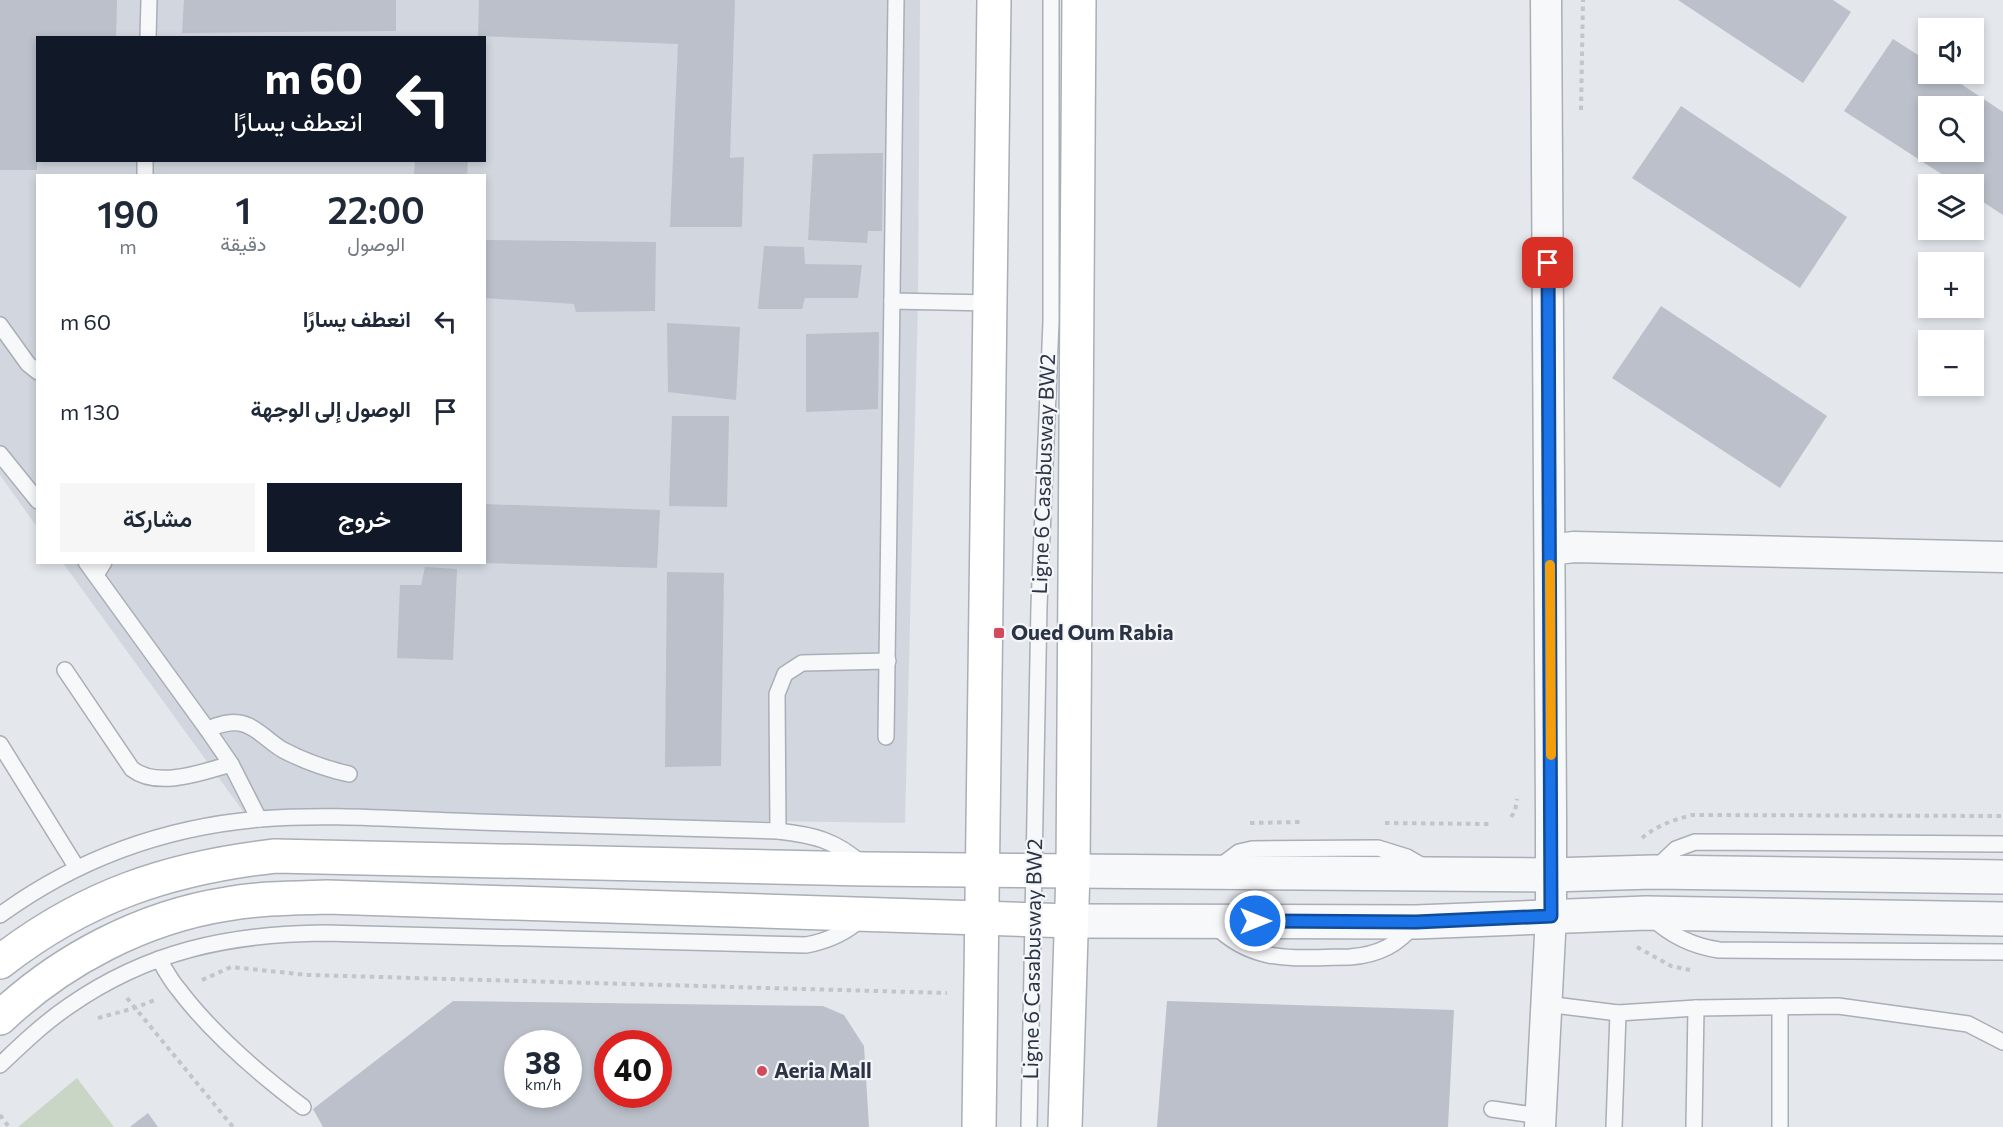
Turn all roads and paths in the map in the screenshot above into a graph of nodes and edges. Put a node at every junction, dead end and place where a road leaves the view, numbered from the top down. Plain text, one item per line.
1 (148, 0) edge
2 (896, 0) edge
3 (994, 0) edge
4 (1051, 0) edge
5 (1079, 0) edge
6 (1546, 0) edge
7 (148, 36) edge
8 (892, 301) junction
9 (991, 303) junction
10 (0, 325) edge
11 (36, 370) edge
12 (0, 454) edge
13 (36, 499) edge
14 (1550, 550) junction
15 (2003, 557) edge
16 (95, 567) edge
17 (888, 661) junction
18 (66, 670) dead end
19 (207, 729) junction
20 (886, 737) dead end
21 (0, 744) edge
22 (231, 764) junction
23 (349, 774) dead end
24 (259, 819) junction
25 (778, 831) junction
26 (2003, 844) edge
27 (77, 868) junction
28 (867, 869) junction
29 (982, 870) junction
30 (1035, 870) junction
31 (1073, 871) junction
32 (1653, 872) junction
33 (1550, 874) junction
34 (2003, 877) edge
35 (1646, 913) junction
36 (0, 915) edge
37 (866, 915) junction
38 (1551, 916) junction
39 (982, 918) junction
40 (2003, 919) edge
41 (1034, 920) junction
42 (1072, 921) junction
43 (2003, 952) edge
44 (159, 959) junction
45 (0, 962) edge
46 (179, 990) junction
47 (122, 992) dead end
48 (952, 993) dead end
49 (1546, 1004) junction
50 (1780, 1007) junction
51 (135, 1008) junction
52 (1695, 1008) junction
53 (1618, 1013) junction
54 (0, 1018) edge
55 (2003, 1042) edge
56 (0, 1065) edge
57 (303, 1107) dead end
58 (1492, 1109) dead end
59 (0, 1115) edge
60 (1540, 1121) edge
61 (9, 1127) edge
62 (233, 1127) edge
63 (979, 1127) edge
64 (1029, 1127) edge
65 (1065, 1127) edge
66 (1614, 1127) edge
67 (1694, 1127) edge
68 (1780, 1127) edge

1 - 7 lane
2 - 8 lane
3 - 9 main road
4 - 30 lane, Ligne 6 Casabusway BW2
5 - 31 main road
6 - 14 street
8 - 9 lane
8 - 17 lane
9 - 29 main road
10 - 11 lane
12 - 13 lane
14 - 15 street
14 - 33 street
16 - 19 lane
17 - 20 lane
17 - 25 lane
18 - 22 lane
19 - 22 lane
19 - 23 lane
21 - 27 lane
22 - 24 lane
24 - 25 lane
24 - 27 lane
25 - 28 lane
26 - 32 lane
27 - 36 lane
28 - 29 main road
28 - 45 main road
29 - 30 main road
29 - 39 main road
30 - 31 main road
30 - 41 lane, Ligne 6 Casabusway BW2
31 - 33 street
31 - 42 main road
32 - 33 street
32 - 34 street
33 - 38 street
35 - 38 street
35 - 40 street
35 - 43 lane
37 - 39 main road
37 - 44 lane
37 - 54 main road
38 - 42 street
38 - 49 street
39 - 41 main road
39 - 63 main road
41 - 42 main road
41 - 64 lane, Ligne 6 Casabusway BW2
42 - 65 main road
44 - 46 lane
44 - 56 lane
46 - 48 path
46 - 51 path
46 - 57 lane
47 - 51 path
49 - 53 lane
49 - 60 street
50 - 52 lane
50 - 55 lane
50 - 68 lane
51 - 62 path
52 - 53 lane
52 - 67 lane
53 - 66 lane
58 - 60 lane
59 - 61 path

